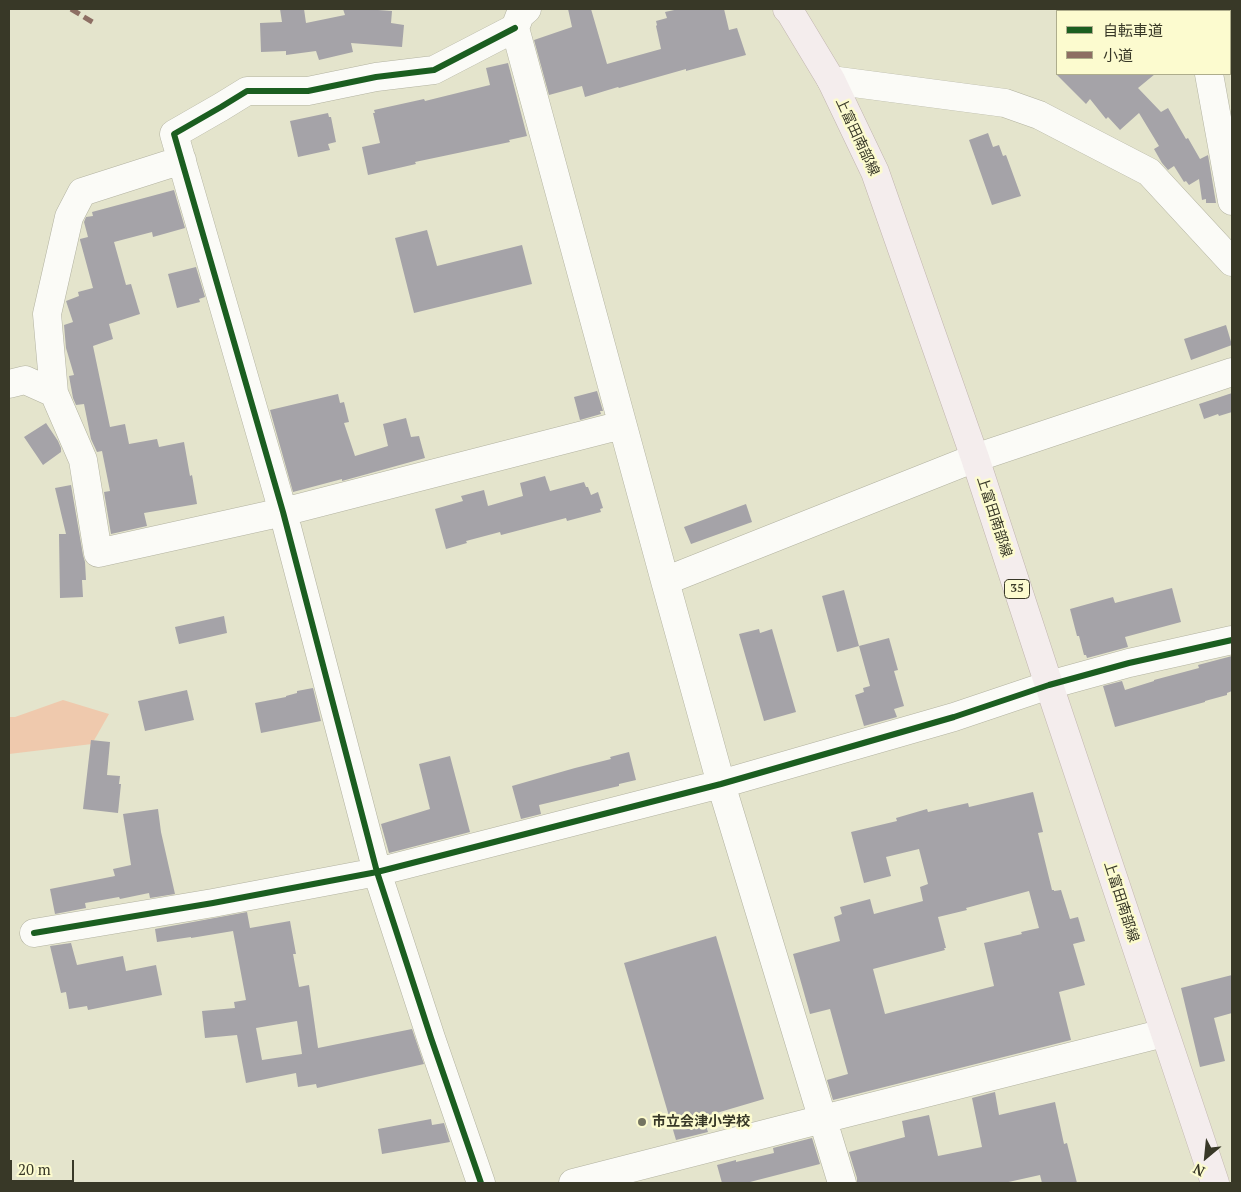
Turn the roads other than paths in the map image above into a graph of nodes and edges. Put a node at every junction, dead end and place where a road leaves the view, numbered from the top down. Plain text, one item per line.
1 (787, 9) edge
2 (521, 19) edge
3 (1208, 75) edge
4 (830, 80) junction
5 (182, 160) junction
6 (1232, 201) edge
7 (1232, 260) edge
8 (1232, 372) edge
9 (9, 384) edge
10 (54, 393) junction
11 (622, 425) junction
12 (975, 458) junction
13 (283, 512) junction
14 (664, 581) junction
15 (1232, 640) edge
16 (1049, 686) junction
17 (721, 784) junction
18 (377, 872) junction
19 (34, 933) dead end
20 (1164, 1033) junction
21 (823, 1119) junction
22 (481, 1183) edge
23 (573, 1183) edge
24 (842, 1183) edge
25 (1215, 1183) edge

1 - 4 main road, 上富田南部線 / 35
2 - 5 street
2 - 11 street
3 - 6 street
4 - 7 street
4 - 12 main road, 上富田南部線 / 35
5 - 10 street
5 - 13 street
8 - 12 street
9 - 10 street
10 - 13 street
11 - 13 street
11 - 14 street
12 - 14 street
12 - 16 main road, 上富田南部線 / 35
13 - 18 street
14 - 17 street
15 - 16 street
16 - 17 street
16 - 20 main road, 上富田南部線 / 35
17 - 18 street
17 - 21 street
18 - 19 street
18 - 22 street
20 - 21 street
20 - 25 main road, 上富田南部線 / 35
21 - 23 street
21 - 24 street

